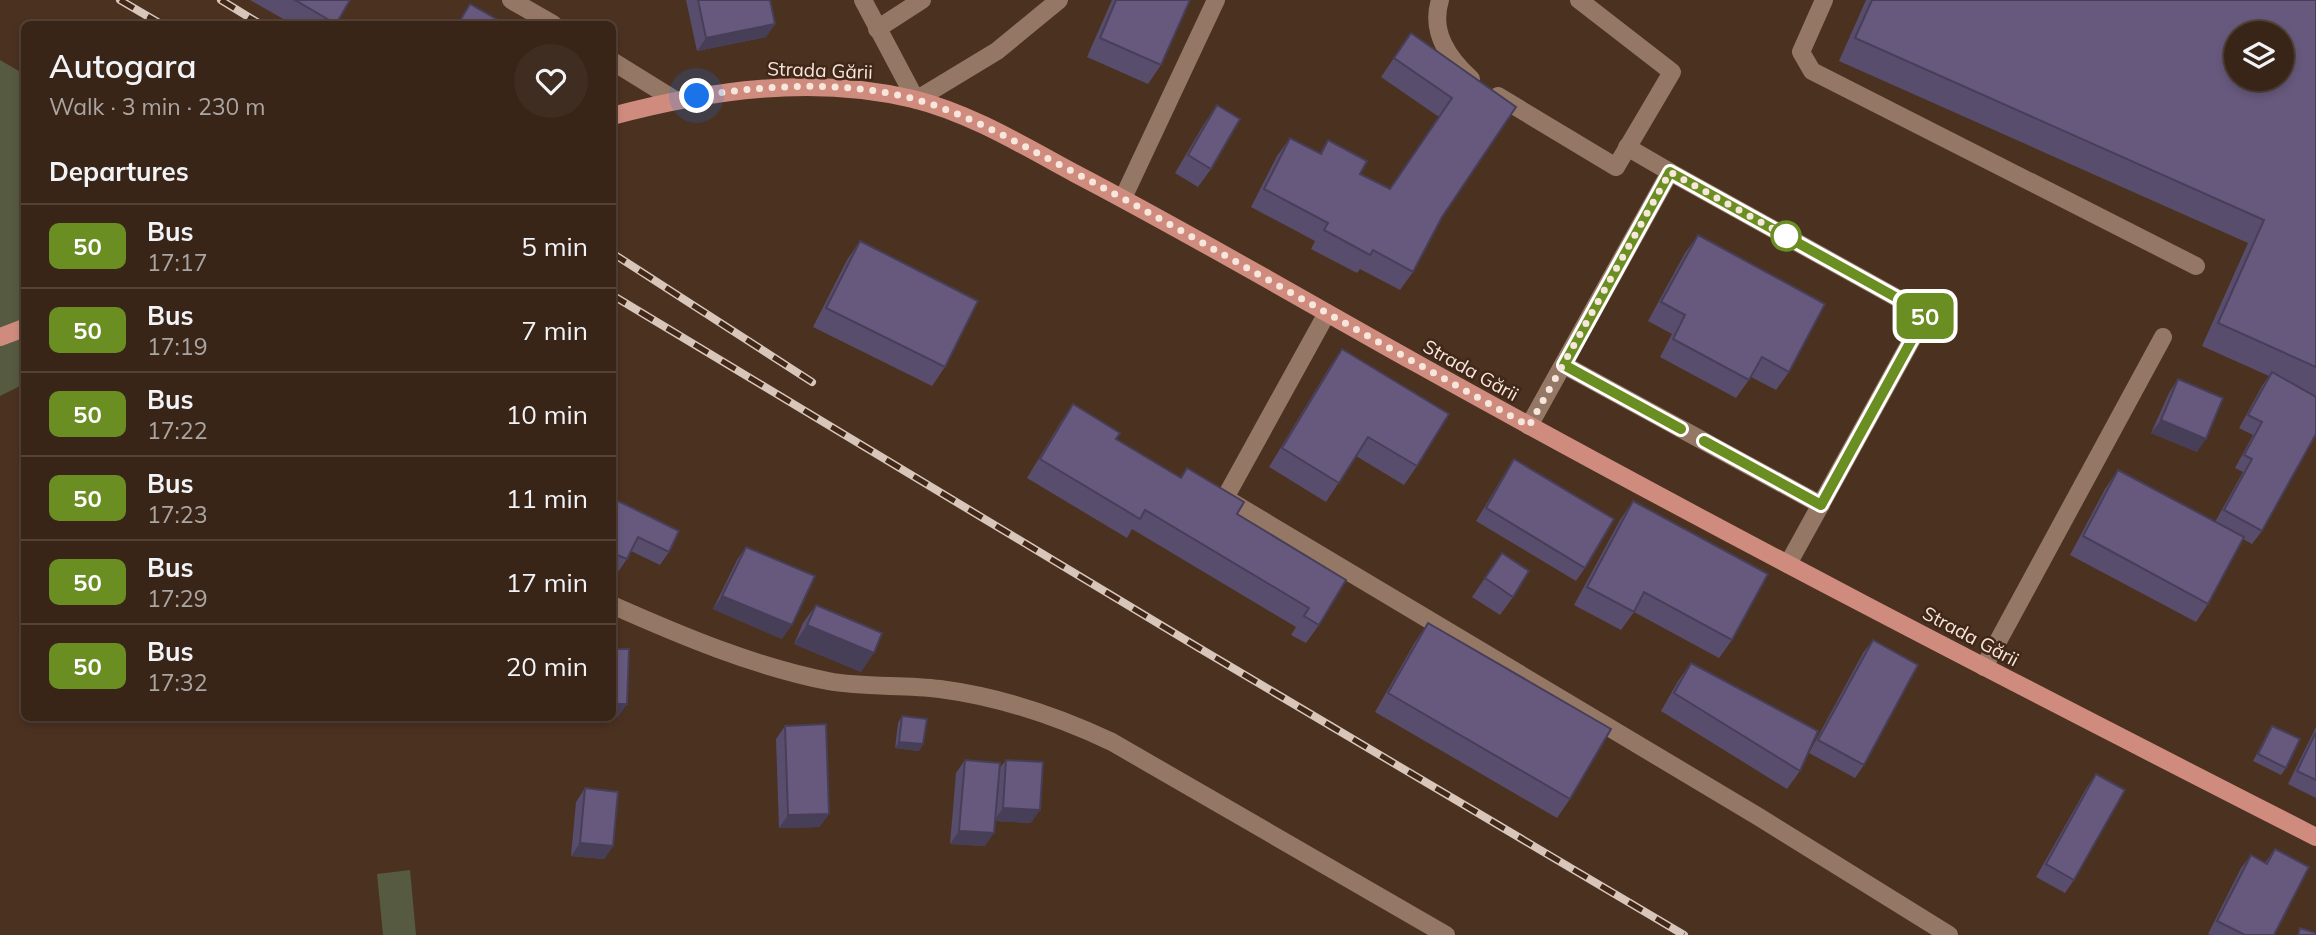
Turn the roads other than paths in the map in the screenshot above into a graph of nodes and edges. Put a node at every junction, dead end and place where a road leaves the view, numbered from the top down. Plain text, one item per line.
1 (511, 0) edge
2 (863, 0) edge
3 (922, 0) edge
4 (1059, 0) edge
5 (1216, 0) edge
6 (1440, 0) edge
7 (1579, 0) edge
8 (1824, 0) edge
9 (548, 21) edge
10 (877, 29) junction
11 (616, 63) edge
12 (675, 100) junction
13 (916, 100) junction
14 (616, 115) edge
15 (1627, 147) junction
16 (1670, 172) junction
17 (1123, 198) junction
18 (2196, 266) dead end
19 (1327, 313) junction
20 (21, 329) edge
21 (1, 335) edge
22 (2163, 337) dead end
23 (1564, 365) junction
24 (1529, 426) junction
25 (1821, 505) junction
26 (1788, 564) junction
27 (616, 607) edge
28 (1984, 667) junction
29 (2316, 836) edge
30 (1446, 935) edge
31 (1949, 935) edge

1 - 9 street
2 - 10 street
3 - 10 street
4 - 13 street
5 - 17 street
6 - 15 street
7 - 15 street
8 - 18 street
10 - 13 street
11 - 12 street
12 - 13 main road, Strada Gării
12 - 14 main road, Strada Gării
13 - 17 main road, Strada Gării
15 - 16 street
16 - 23 street
16 - 25 street
17 - 19 main road, Strada Gării
19 - 24 main road, Strada Gării
19 - 31 street
20 - 21 main road
22 - 28 street
23 - 24 street
23 - 25 street
24 - 26 main road, Strada Gării
25 - 26 street
26 - 28 main road, Strada Gării
27 - 30 street
28 - 29 main road, Strada Gării

